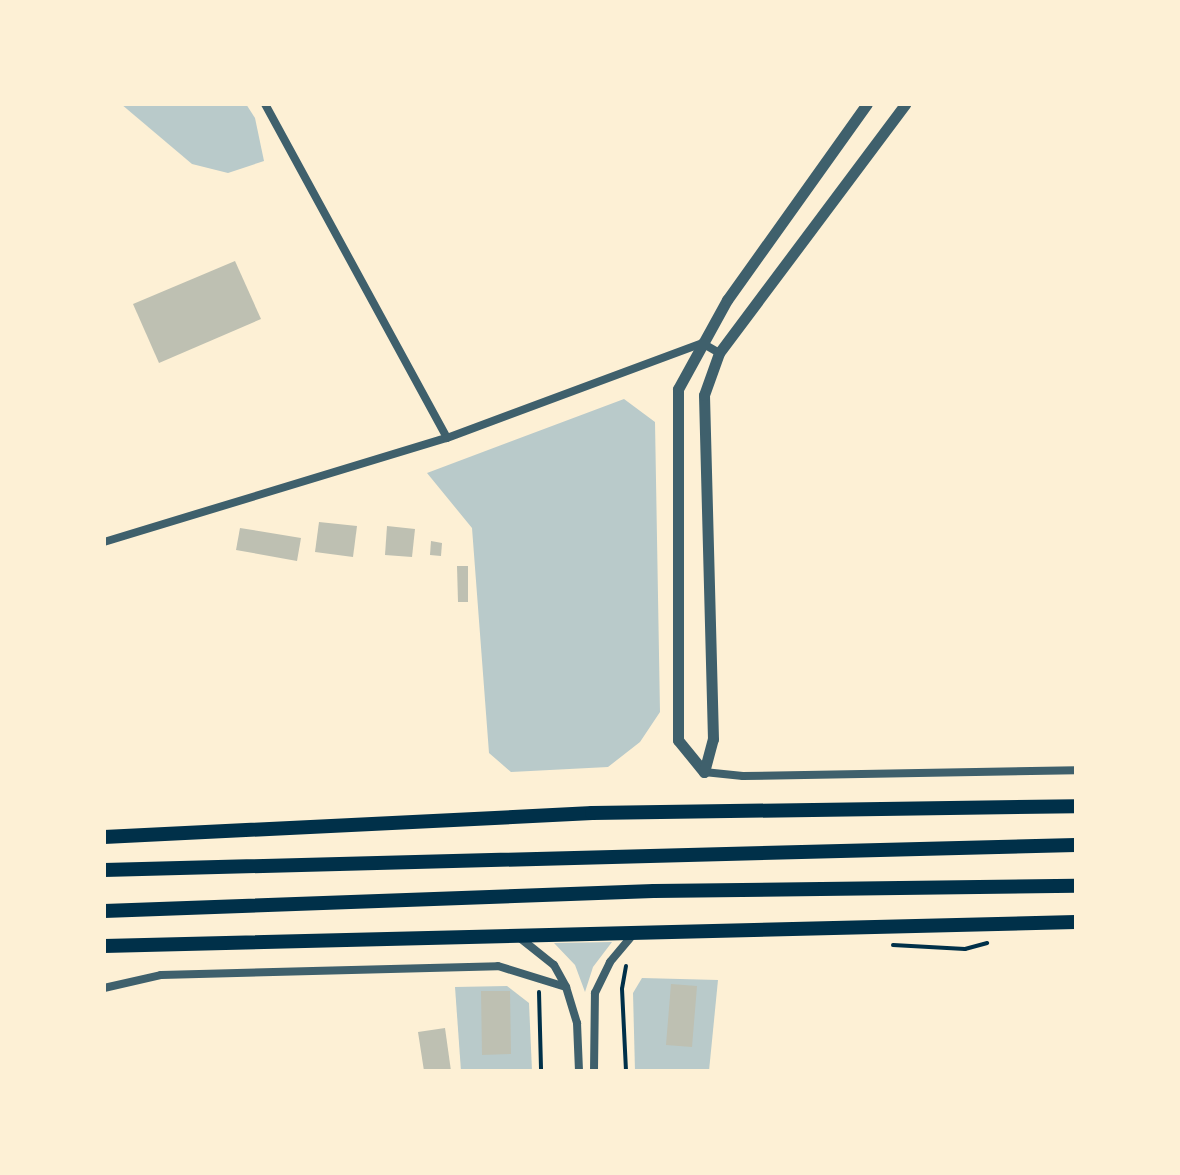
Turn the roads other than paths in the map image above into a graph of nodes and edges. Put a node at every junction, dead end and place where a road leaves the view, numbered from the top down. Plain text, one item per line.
1 (265, 104) edge
2 (867, 104) edge
3 (905, 104) edge
4 (702, 343) junction
5 (719, 353) junction
6 (447, 438) junction
7 (104, 542) edge
8 (1076, 770) edge
9 (704, 772) junction
10 (1076, 806) edge
11 (104, 837) edge
12 (1076, 845) edge
13 (104, 870) edge
14 (1076, 886) edge
15 (104, 911) edge
16 (1076, 922) edge
17 (637, 930) junction
18 (512, 933) junction
19 (104, 946) edge
20 (566, 987) junction
21 (104, 988) edge
22 (579, 1071) edge
23 (594, 1071) edge

1 - 6 street
2 - 4 street
3 - 5 street
4 - 5 street
4 - 6 street
4 - 9 street
5 - 9 street
6 - 7 street
8 - 9 street
10 - 11 highway
12 - 13 highway
14 - 15 highway
16 - 17 highway
17 - 18 highway
17 - 23 street
18 - 19 highway
18 - 20 street
20 - 21 street
20 - 22 street

